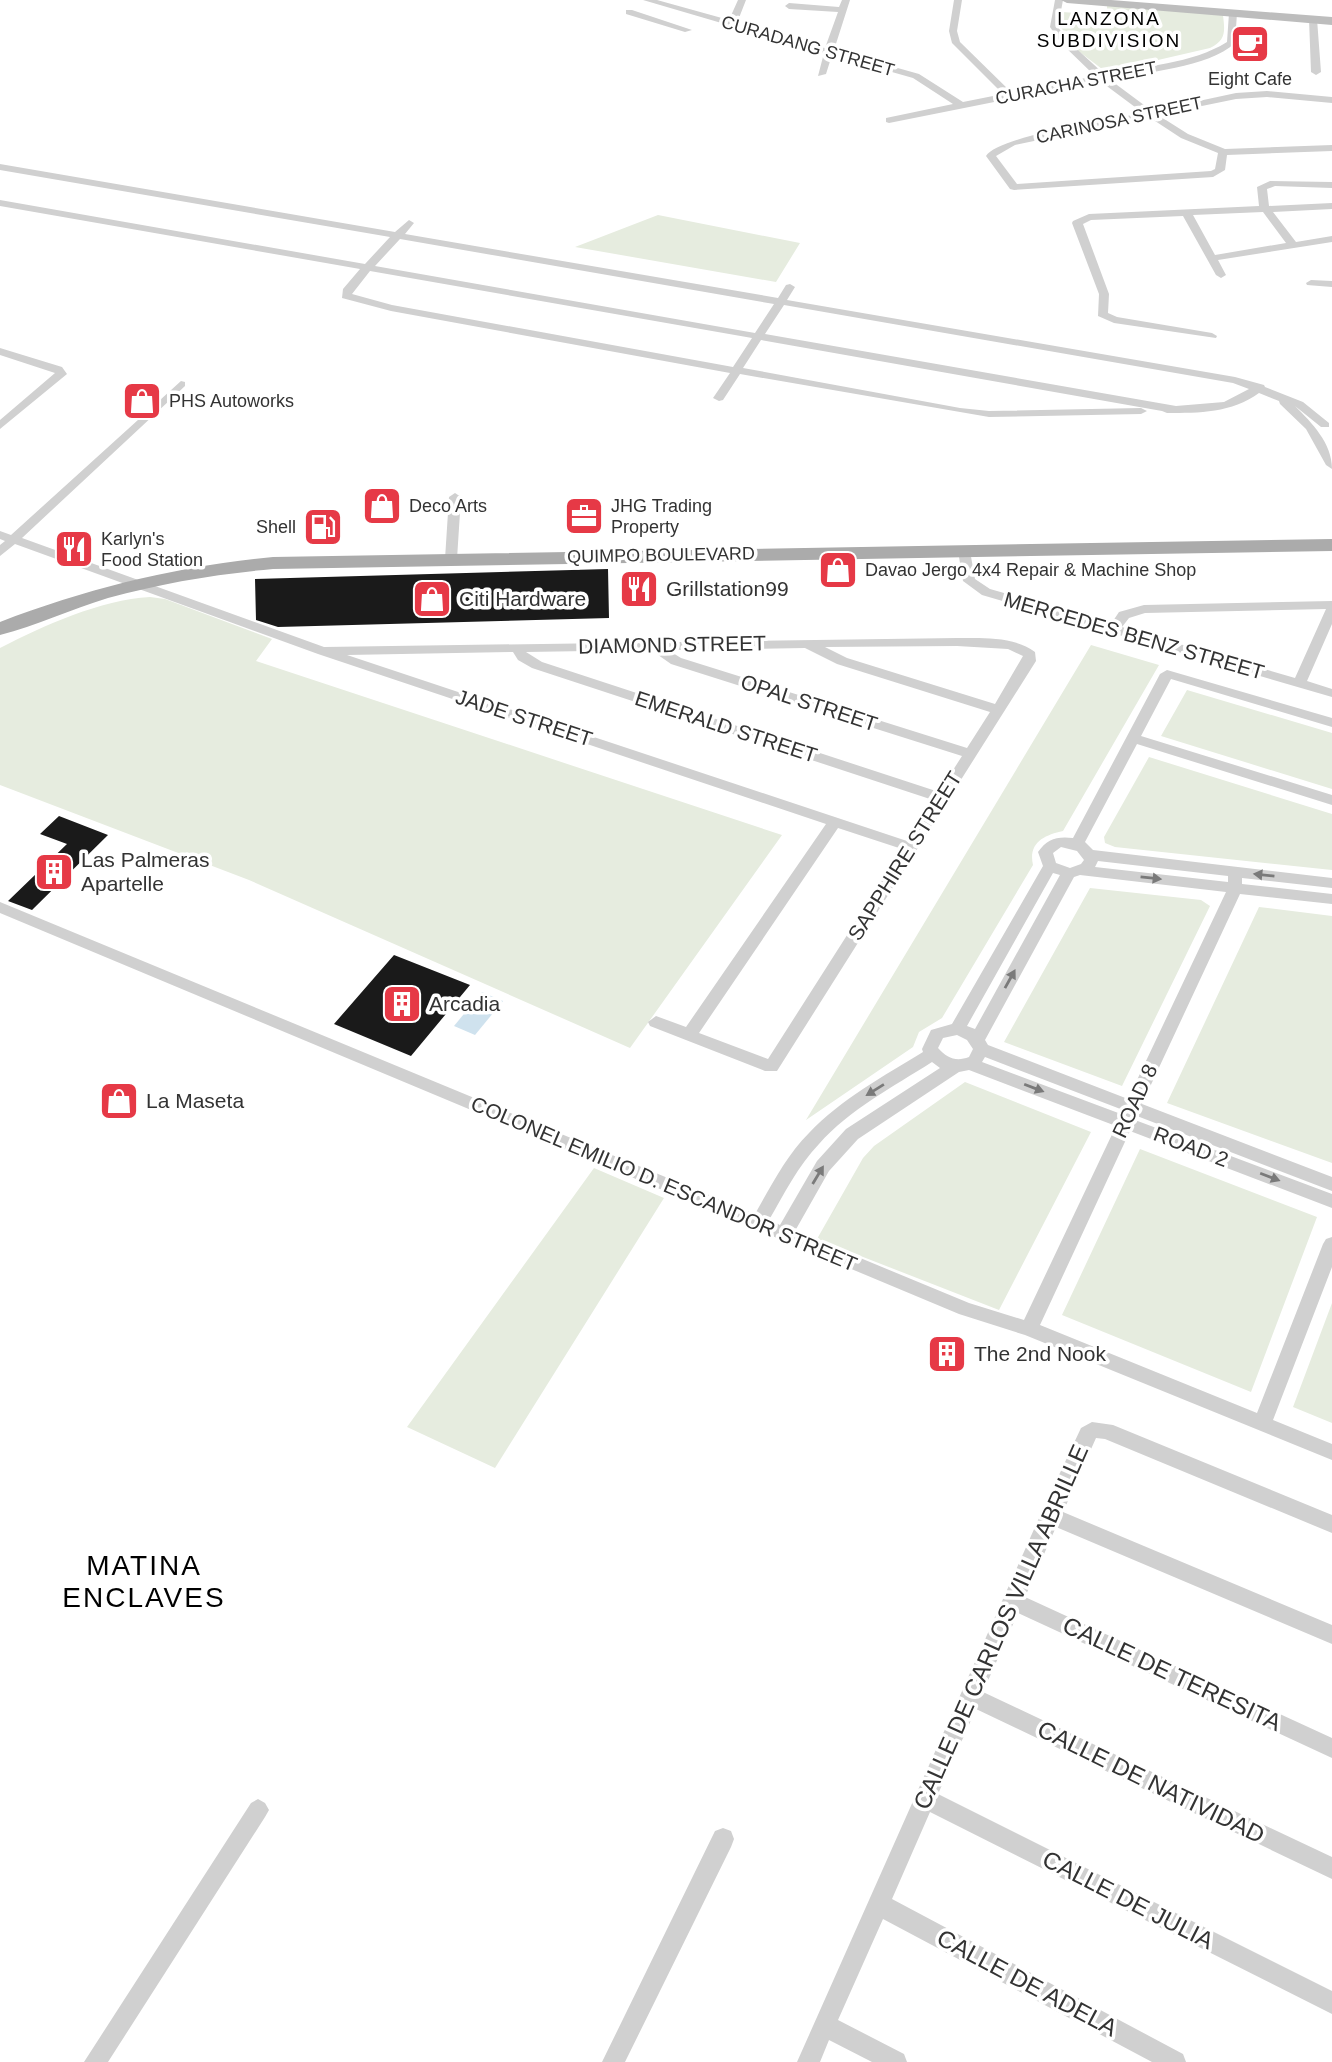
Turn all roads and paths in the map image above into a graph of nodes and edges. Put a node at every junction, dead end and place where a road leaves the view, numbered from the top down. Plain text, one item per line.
1 (636, 0) edge
2 (647, 0) edge
3 (742, 0) edge
4 (846, 0) edge
5 (958, 0) edge
6 (1059, 0) edge
7 (1067, 0) edge
8 (789, 6) dead end
9 (843, 10) junction
10 (1233, 13) junction
11 (1313, 19) junction
12 (826, 20) dead end
13 (839, 21) junction
14 (1332, 21) edge
15 (732, 24) junction
16 (688, 30) dead end
17 (829, 51) junction
18 (1315, 72) dead end
19 (821, 74) dead end
20 (1105, 77) junction
21 (1010, 96) junction
22 (1332, 100) edge
23 (962, 106) junction
24 (1151, 114) junction
25 (889, 120) dead end
26 (1332, 148) edge
27 (1223, 152) junction
28 (0, 167) edge
29 (1332, 186) edge
30 (0, 203) edge
31 (1332, 206) edge
32 (1264, 208) junction
33 (1186, 212) junction
34 (409, 223) dead end
35 (396, 236) junction
36 (1332, 239) edge
37 (1293, 245) junction
38 (1213, 258) junction
39 (368, 268) junction
40 (1221, 275) dead end
41 (1311, 283) dead end
42 (1332, 284) edge
43 (790, 287) dead end
44 (780, 302) junction
45 (1212, 336) dead end
46 (758, 338) junction
47 (0, 351) edge
48 (736, 372) junction
49 (181, 384) dead end
50 (1266, 389) junction
51 (867, 395) junction
52 (719, 398) dead end
53 (859, 407) dead end
54 (0, 409) edge
55 (1177, 410) junction
56 (14, 413) junction
57 (0, 426) edge
58 (1312, 432) junction
59 (1329, 432) edge
60 (1332, 465) edge
61 (455, 497) dead end
62 (0, 535) edge
63 (13, 540) junction
64 (1332, 545) edge
65 (964, 551) junction
66 (0, 552) edge
67 (451, 559) junction
68 (139, 583) junction
69 (1332, 607) edge
70 (0, 629) edge
71 (1113, 630) junction
72 (808, 644) junction
73 (652, 645) junction
74 (516, 647) junction
75 (1021, 647) joint
76 (323, 651) junction
77 (1299, 684) junction
78 (1332, 694) edge
79 (998, 710) junction
80 (1332, 723) edge
81 (1133, 738) junction
82 (970, 754) junction
83 (942, 798) junction
84 (1332, 800) edge
85 (834, 822) junction
86 (1077, 844) junction
87 (911, 847) junction
88 (1090, 855) junction
89 (1050, 866) junction
90 (1076, 872) junction
91 (1235, 880) junction
92 (1332, 883) edge
93 (1332, 899) edge
94 (0, 907) edge
95 (656, 1021) dead end
96 (957, 1029) junction
97 (689, 1035) junction
98 (979, 1044) junction
99 (932, 1054) junction
100 (962, 1065) junction
101 (1129, 1115) junction
102 (1332, 1184) edge
103 (1332, 1201) edge
104 (758, 1223) junction
105 (784, 1234) junction
106 (1332, 1244) edge
107 (1029, 1329) junction
108 (1263, 1423) junction
109 (1332, 1452) edge
110 (1050, 1515) junction
111 (1332, 1524) edge
112 (1012, 1601) junction
113 (1332, 1635) edge
114 (970, 1696) junction
115 (1332, 1748) edge
116 (925, 1798) junction
117 (258, 1810) dead end
118 (723, 1839) dead end
119 (1332, 1868) edge
120 (878, 1904) junction
121 (1332, 2003) edge
122 (824, 2025) junction
123 (95, 2062) edge
124 (613, 2062) edge
125 (808, 2062) edge
126 (896, 2062) edge
127 (1175, 2062) edge

1 - 16 street
2 - 15 street, CURADANG STREET
3 - 15 street
4 - 9 street
5 - 21 street
6 - 20 street
7 - 10 street
8 - 9 street
9 - 13 street
10 - 11 street
10 - 20 street, CURACHA STREET
11 - 14 street
11 - 18 street
12 - 13 street
13 - 17 street
15 - 17 street, CURADANG STREET
17 - 19 street
17 - 23 street, CURADANG STREET
20 - 21 street, CURACHA STREET
20 - 24 street
21 - 23 street, CURACHA STREET
22 - 24 street, CARINOSA STREET
23 - 25 street, CURACHA STREET
24 - 27 street
24 - 27 street, CARINOSA STREET
26 - 27 street
28 - 35 street
29 - 32 street
30 - 39 street
31 - 32 street
32 - 33 street
32 - 37 street
33 - 38 street
33 - 45 street
34 - 35 street
35 - 39 street
35 - 44 street
36 - 37 street
37 - 38 street
38 - 40 street
39 - 46 street
39 - 48 street
41 - 42 street
43 - 44 street
44 - 46 street
44 - 50 street
46 - 48 street
46 - 55 street
47 - 56 street
48 - 51 street
48 - 52 street
49 - 63 street
50 - 55 street
50 - 58 street
50 - 59 street
51 - 53 street
51 - 55 street
54 - 56 street
56 - 57 street
58 - 59 street
58 - 60 street
61 - 67 street
62 - 63 street, JADE STREET
63 - 66 street
63 - 68 street, JADE STREET
64 - 65 main road, QUIMPO BOULEVARD
65 - 67 main road, QUIMPO BOULEVARD
65 - 71 street, MERCEDES BENZ STREET
67 - 68 main road, QUIMPO BOULEVARD
68 - 70 main road, QUIMPO BOULEVARD
68 - 76 street, JADE STREET
69 - 71 street
69 - 77 street
71 - 77 street, MERCEDES BENZ STREET
72 - 73 street, DIAMOND STREET
72 - 75 street, DIAMOND STREET
72 - 79 street
73 - 74 street, DIAMOND STREET
73 - 82 street, OPAL STREET
74 - 76 street, DIAMOND STREET
74 - 83 street, EMERALD STREET
75 - 79 street, SAPPHIRE STREET
76 - 85 street, JADE STREET
77 - 78 street, MERCEDES BENZ STREET
79 - 82 street, SAPPHIRE STREET
80 - 81 street
81 - 84 street
81 - 86 street
82 - 83 street, SAPPHIRE STREET
83 - 87 street, SAPPHIRE STREET
85 - 87 street, JADE STREET
85 - 97 street
86 - 88 street
86 - 89 street
87 - 97 street, SAPPHIRE STREET
88 - 90 street
88 - 91 street
89 - 90 street
89 - 96 street
90 -> 91 street
98 -> 90 street
92 -> 91 street
91 - 93 street
91 - 101 street, ROAD 8
94 - 104 street, COLONEL EMILIO D. ESCANDOR STREET
95 - 97 street
96 - 98 street
96 - 99 street
98 - 100 street
98 - 101 street, ROAD 2
99 - 100 street
99 -> 104 street
100 -> 101 street, ROAD 2
105 -> 100 street
101 - 102 street, ROAD 2
101 -> 103 street, ROAD 2
101 - 107 street, ROAD 8
104 - 105 street, COLONEL EMILIO D. ESCANDOR STREET
105 - 107 street, COLONEL EMILIO D. ESCANDOR STREET
106 - 108 street
107 - 108 street, COLONEL EMILIO D. ESCANDOR STREET
108 - 109 street, COLONEL EMILIO D. ESCANDOR STREET
110 - 111 street, CALLE DE CARLOS VILLA ABRILLE
110 - 112 street, CALLE DE CARLOS VILLA ABRILLE
110 - 113 street
112 - 114 street, CALLE DE CARLOS VILLA ABRILLE
112 - 115 street, CALLE DE TERESITA
114 - 116 street, CALLE DE CARLOS VILLA ABRILLE
114 - 119 street, CALLE DE NATIVIDAD
116 - 120 street, CALLE DE CARLOS VILLA ABRILLE
116 - 121 street, CALLE DE JULIA
117 - 123 street
118 - 124 street
120 - 122 street, CALLE DE CARLOS VILLA ABRILLE
120 - 127 street, CALLE DE ADELA
122 - 125 street, CALLE DE CARLOS VILLA ABRILLE
122 - 126 street

